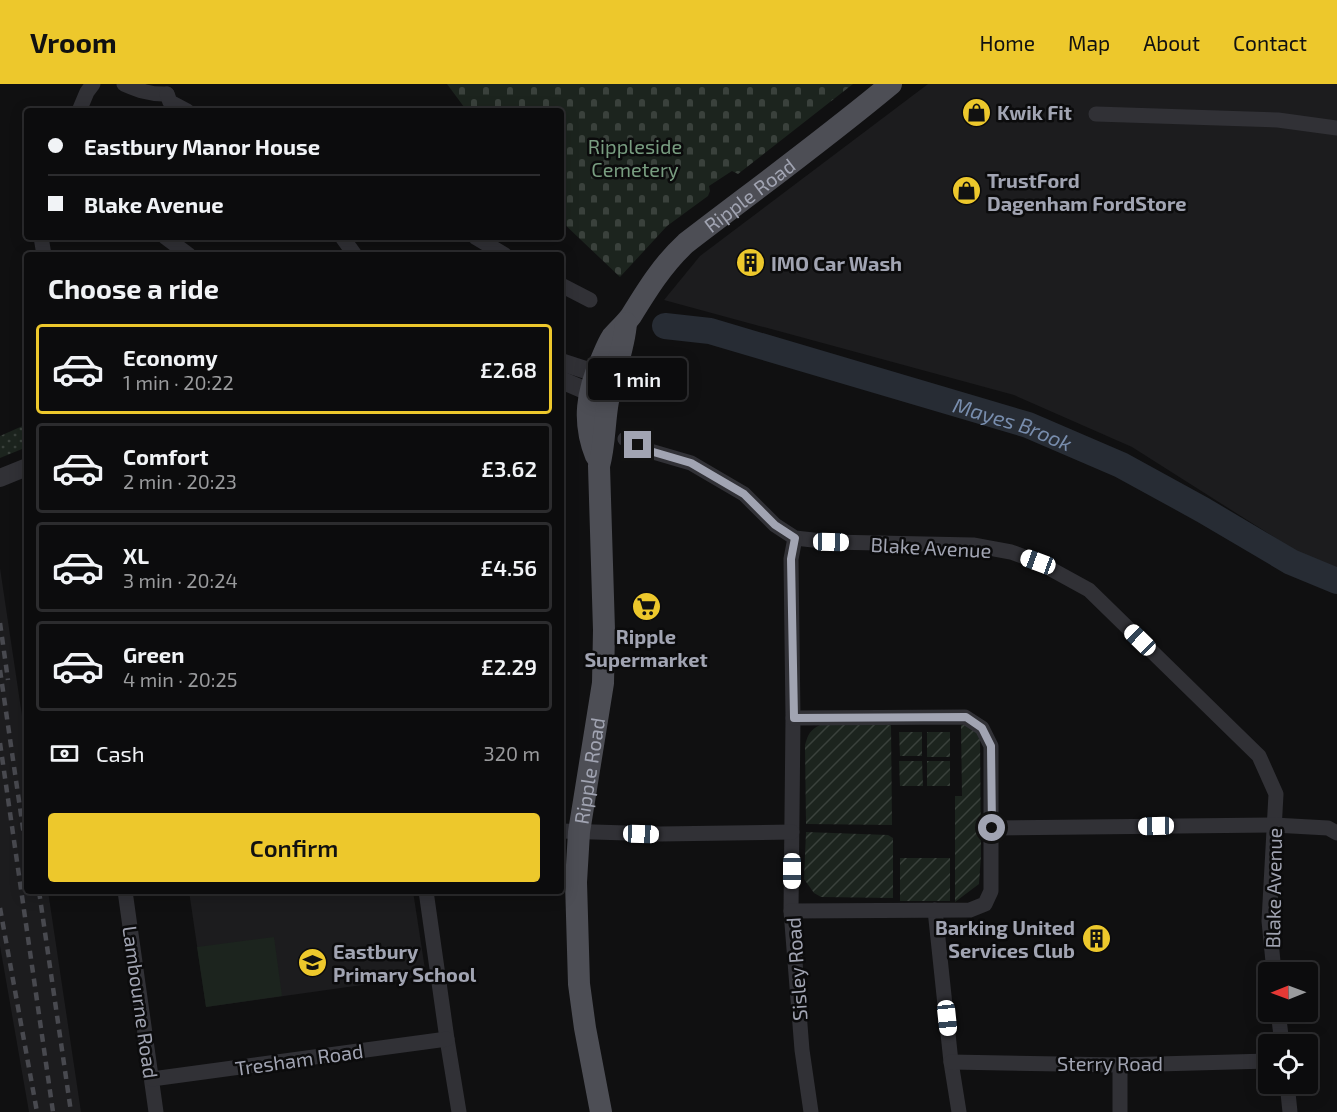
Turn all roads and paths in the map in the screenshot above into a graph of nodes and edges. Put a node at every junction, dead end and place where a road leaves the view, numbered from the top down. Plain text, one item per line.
1 (93, 84) edge
2 (124, 84) edge
3 (891, 84) edge
4 (168, 89) edge
5 (80, 108) edge
6 (181, 108) edge
7 (1096, 114) dead end
8 (1337, 128) edge
9 (169, 240) edge
10 (481, 240) edge
11 (185, 252) edge
12 (500, 252) edge
13 (564, 287) edge
14 (590, 300) dead end
15 (564, 364) edge
16 (564, 381) edge
17 (602, 383) junction
18 (625, 439) dead end
19 (24, 468) edge
20 (0, 478) edge
21 (795, 538) junction
22 (794, 718) junction
23 (1274, 825) junction
24 (992, 828) junction
25 (570, 832) edge
26 (792, 832) junction
27 (1337, 832) edge
28 (125, 894) edge
29 (426, 894) edge
30 (935, 910) junction
31 (791, 911) junction
32 (1273, 962) edge
33 (447, 1039) junction
34 (1258, 1061) edge
35 (951, 1062) junction
36 (1120, 1065) junction
37 (152, 1079) junction
38 (1288, 1094) edge
39 (156, 1112) edge
40 (459, 1112) edge
41 (601, 1112) edge
42 (811, 1112) edge
43 (959, 1112) edge
44 (1120, 1112) edge
45 (1290, 1112) edge

1 - 5 street
2 - 4 street
3 - 17 main road, Ripple Road
4 - 6 street
7 - 8 street
9 - 11 street
10 - 12 street
13 - 14 street
15 - 17 street
16 - 17 street
17 - 25 main road, Ripple Road
18 - 21 street, Blake Avenue
19 - 20 street
21 - 22 street, Sisley Road
21 - 23 street, Blake Avenue
22 - 24 street
22 - 26 street, Sisley Road
23 - 24 street
23 - 27 street
23 - 32 street, Blake Avenue
24 - 30 street
25 - 26 street
25 - 41 main road, Ripple Road
26 - 31 street, Sisley Road
28 - 37 street, Lambourne Road
29 - 33 street
30 - 31 street
30 - 35 street
31 - 42 street, Sisley Road
33 - 37 street, Tresham Road
33 - 40 street
34 - 36 street, Sterry Road
35 - 36 street, Sterry Road
35 - 43 street
36 - 44 street
37 - 39 street, Lambourne Road
38 - 45 street

